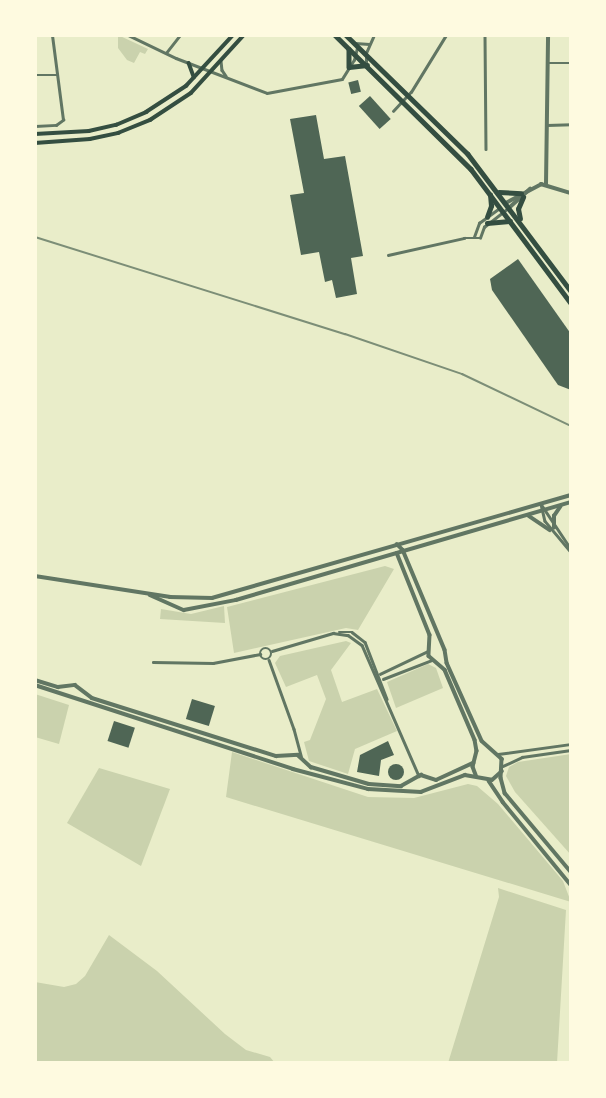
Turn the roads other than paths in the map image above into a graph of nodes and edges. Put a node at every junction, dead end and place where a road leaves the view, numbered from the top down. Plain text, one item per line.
1 (52, 35) edge
2 (128, 35) edge
3 (144, 35) edge
4 (180, 35) edge
5 (233, 35) edge
6 (244, 35) edge
7 (335, 35) edge
8 (346, 35) edge
9 (374, 35) edge
10 (446, 35) edge
11 (485, 35) edge
12 (548, 35) edge
13 (142, 41) junction
14 (355, 44) junction
15 (369, 44) junction
16 (348, 47) junction
17 (166, 53) junction
18 (366, 53) junction
19 (356, 55) junction
20 (221, 61) junction
21 (189, 63) junction
22 (547, 63) junction
23 (571, 64) edge
24 (367, 65) junction
25 (349, 67) junction
26 (204, 68) junction
27 (211, 72) junction
28 (35, 75) edge
29 (57, 75) junction
30 (193, 79) junction
31 (228, 79) junction
32 (409, 95) junction
33 (403, 102) junction
34 (393, 111) dead end
35 (571, 124) edge
36 (547, 125) junction
37 (35, 126) edge
38 (35, 134) edge
39 (35, 143) edge
40 (486, 149) dead end
41 (545, 175) junction
42 (547, 184) junction
43 (534, 186) junction
44 (488, 191) junction
45 (499, 192) junction
46 (571, 193) edge
47 (522, 195) junction
48 (508, 205) junction
49 (502, 209) junction
50 (487, 217) junction
51 (513, 222) junction
52 (487, 223) junction
53 (522, 223) junction
54 (474, 237) junction
55 (388, 255) dead end
56 (549, 259) junction
57 (571, 286) edge
58 (571, 291) edge
59 (571, 303) edge
60 (571, 495) edge
61 (571, 502) edge
62 (541, 504) junction
63 (565, 504) junction
64 (543, 510) junction
65 (523, 517) junction
66 (552, 529) junction
67 (397, 544) junction
68 (411, 548) junction
69 (403, 551) junction
70 (571, 551) edge
71 (397, 552) junction
72 (379, 558) junction
73 (408, 563) junction
74 (403, 568) junction
75 (35, 576) edge
76 (142, 592) junction
77 (185, 597) junction
78 (191, 597) junction
79 (184, 610) junction
80 (191, 610) junction
81 (334, 633) junction
82 (441, 646) junction
83 (429, 649) junction
84 (272, 652) junction
85 (260, 654) junction
86 (444, 657) junction
87 (269, 660) junction
88 (435, 661) junction
89 (153, 663) dead end
90 (379, 674) junction
91 (376, 678) junction
92 (381, 680) junction
93 (35, 683) edge
94 (68, 686) junction
95 (79, 689) junction
96 (66, 696) junction
97 (74, 699) junction
98 (391, 710) junction
99 (298, 743) junction
100 (571, 744) edge
101 (571, 750) edge
102 (495, 752) junction
103 (292, 755) junction
104 (474, 758) junction
105 (302, 759) junction
106 (472, 763) junction
107 (289, 766) junction
108 (297, 769) junction
109 (503, 769) junction
110 (419, 776) junction
111 (478, 777) junction
112 (427, 778) junction
113 (414, 780) junction
114 (489, 781) junction
115 (428, 788) junction
116 (417, 791) junction
117 (571, 872) edge
118 (571, 885) edge

1 - 29 street
2 - 13 street
3 - 13 street
4 - 17 street
5 - 26 main road
6 - 20 main road
7 - 16 main road
8 - 14 main road
9 - 15 street
10 - 32 street
11 - 40 street
12 - 22 street
13 - 17 street
14 - 15 street
14 - 18 main road
14 - 19 street
15 - 18 street
16 - 19 main road
16 - 25 main road
17 - 21 street
18 - 24 street
18 - 32 main road
19 - 24 main road
19 - 25 street
20 - 27 main road
20 - 31 street
21 - 26 street
21 - 30 main road
22 - 23 street
22 - 36 street
24 - 25 main road
24 - 33 main road
25 - 31 street
26 - 27 street
26 - 30 main road
27 - 31 street
27 - 39 main road
28 - 29 street
29 - 37 street
30 - 38 main road
32 - 33 street
32 - 45 main road
33 - 34 street
33 - 44 main road
35 - 36 street
36 - 41 street
41 - 42 street
41 - 43 street
42 - 43 street
42 - 46 street
43 - 47 street
44 - 49 main road
44 - 50 main road
45 - 47 main road
45 - 48 main road
47 - 48 street
47 - 53 main road
48 - 49 street
48 - 53 main road
49 - 50 street
49 - 51 main road
49 - 52 street
50 - 54 street
51 - 52 main road
51 - 59 main road
52 - 54 street
53 - 56 main road
54 - 55 street
56 - 57 main road
56 - 58 main road
60 - 62 street
61 - 63 street
62 - 64 street
62 - 67 street
63 - 64 street
63 - 66 street
64 - 65 street
64 - 66 street
65 - 66 street
65 - 68 street
66 - 70 street
67 - 69 street
67 - 71 street
67 - 78 street
68 - 69 street
68 - 73 street
69 - 71 street
69 - 73 street
71 - 72 street
71 - 74 street
72 - 74 street
72 - 80 street
73 - 82 street
74 - 83 street
75 - 76 street
76 - 77 street
76 - 79 street
77 - 78 street
77 - 79 street
78 - 80 street
79 - 80 street
81 - 84 street
81 - 90 street
81 - 91 street
82 - 83 street
82 - 86 street
83 - 88 street
83 - 90 street
84 - 85 street
84 - 87 street
85 - 87 street
85 - 89 street
86 - 88 street
86 - 102 street
87 - 99 street
88 - 92 street
88 - 104 street
90 - 91 street
90 - 92 street
91 - 92 street
91 - 98 street
92 - 98 street
93 - 94 street
93 - 96 street
94 - 95 street
94 - 96 street
95 - 97 street
95 - 103 street
96 - 97 street
97 - 107 street
98 - 110 street
99 - 103 street
99 - 105 street
100 - 102 street
101 - 109 street
102 - 104 street
102 - 109 street
103 - 105 street
103 - 107 street
104 - 106 street
105 - 108 street
105 - 113 street
106 - 111 street
106 - 112 street
107 - 108 street
108 - 116 street
109 - 114 street
109 - 117 street
110 - 112 street
110 - 113 street
111 - 114 street
111 - 115 street
112 - 115 street
113 - 116 street
114 - 118 street
115 - 116 street

